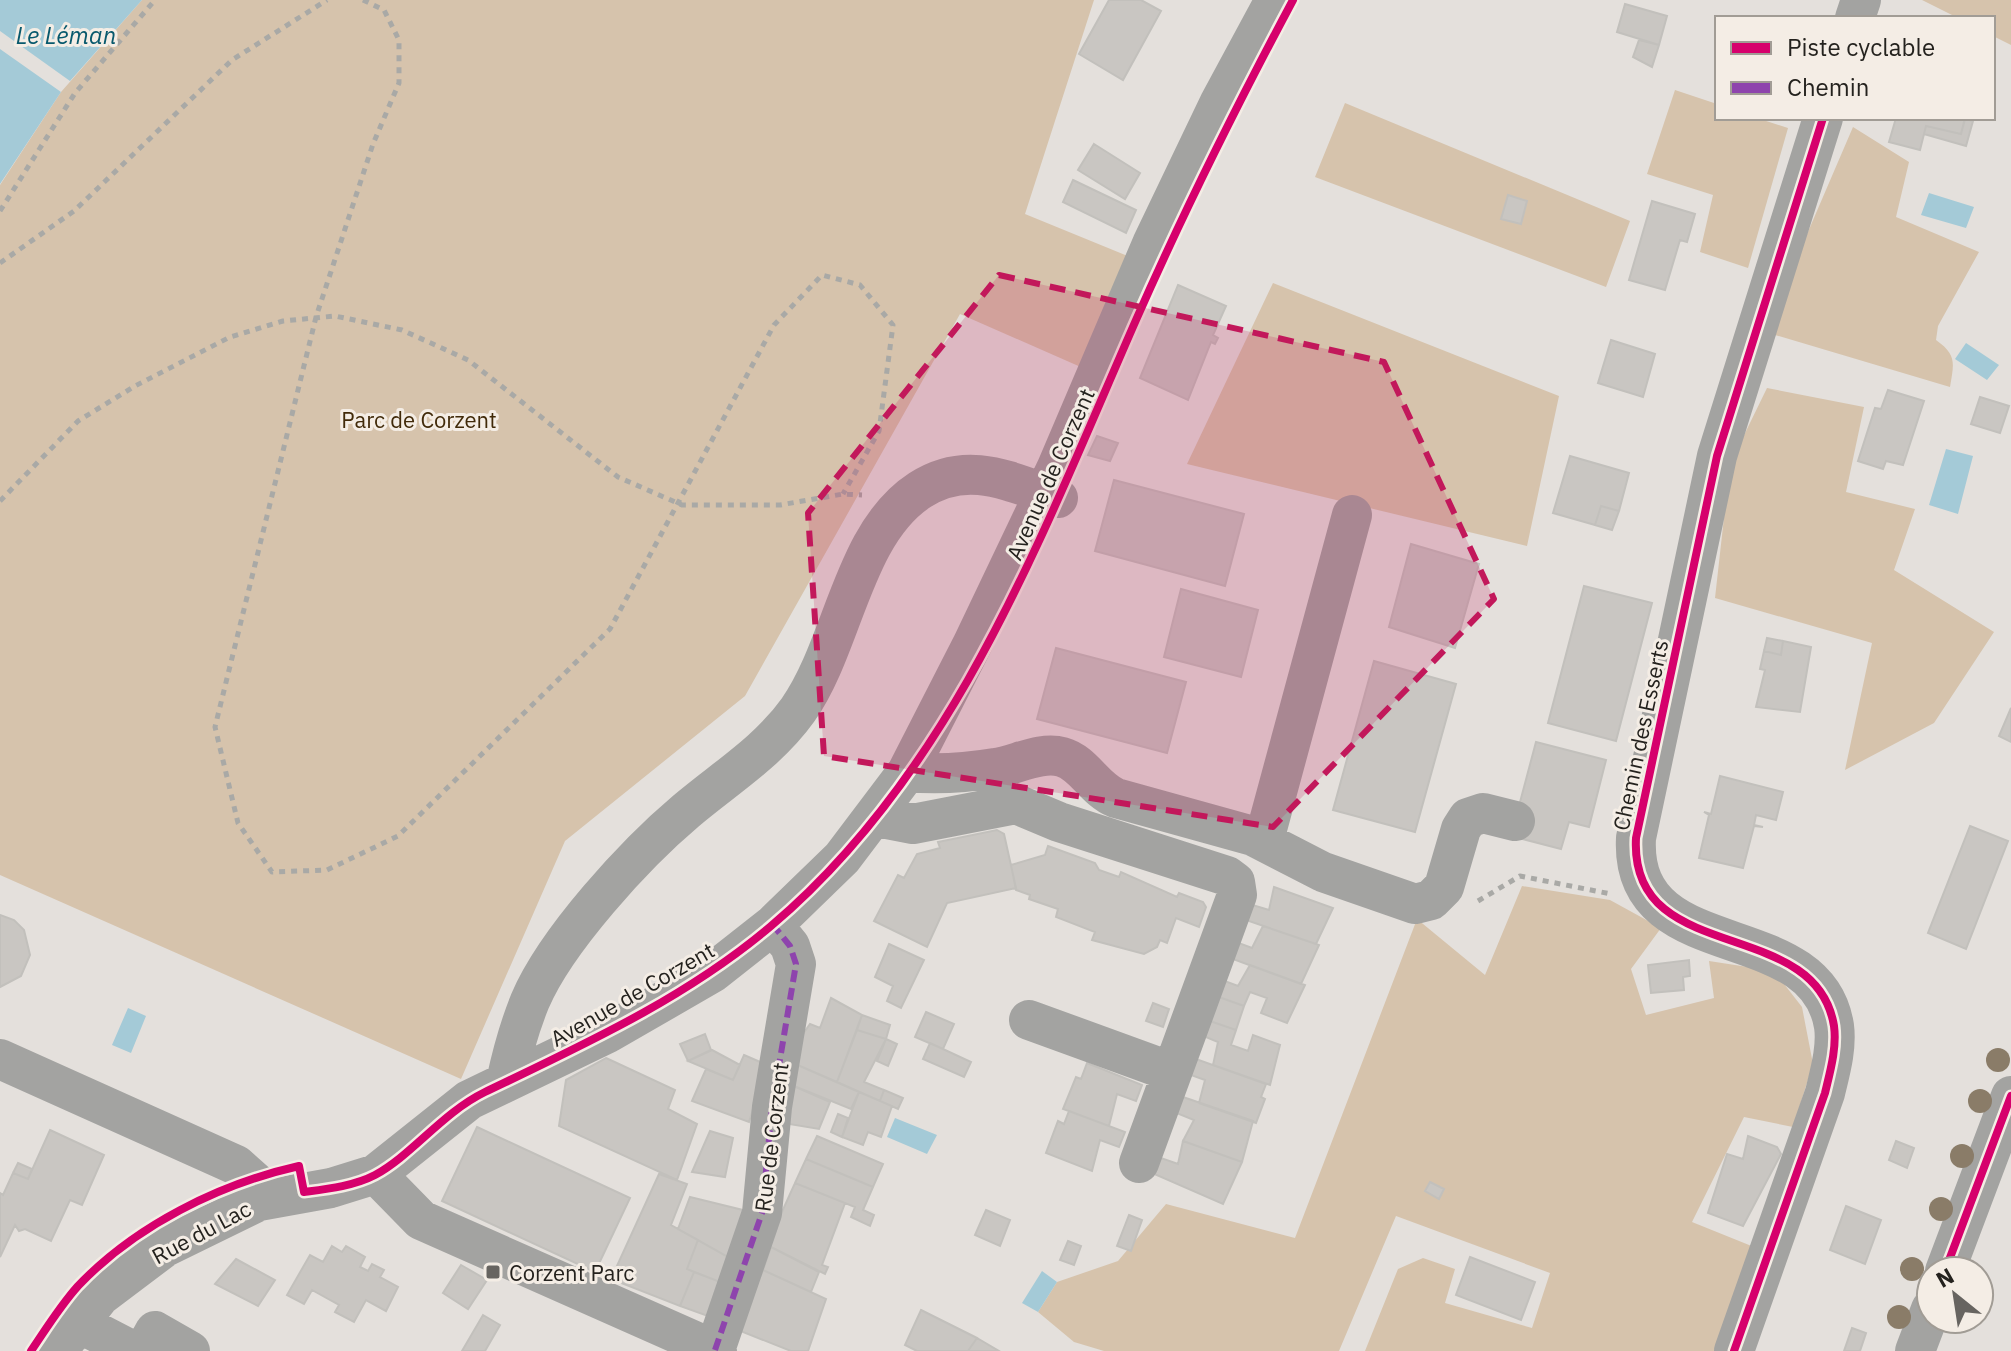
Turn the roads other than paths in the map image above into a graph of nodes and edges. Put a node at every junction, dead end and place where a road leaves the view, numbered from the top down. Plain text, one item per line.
1 (1275, 0) edge
2 (1822, 120) edge
3 (1051, 496) junction
4 (1352, 515) dead end
5 (1067, 727) dead end
6 (907, 772) junction
7 (963, 772) junction
8 (877, 817) junction
9 (1515, 821) dead end
10 (1264, 840) junction
11 (773, 925) junction
12 (1029, 1020) dead end
13 (0, 1059) edge
14 (1172, 1072) junction
15 (506, 1082) junction
16 (2011, 1096) edge
17 (1139, 1163) dead end
18 (376, 1174) junction
19 (273, 1198) junction
20 (1951, 1255) edge
21 (60, 1338) edge
22 (133, 1351) edge
23 (144, 1351) edge
24 (190, 1351) edge
25 (716, 1351) edge
26 (1734, 1351) edge

1 - 3 street, Avenue de Corzent
2 - 26 street, Chemin des Esserts
3 - 6 street, Avenue de Corzent
3 - 15 street
4 - 10 street
5 - 7 street
6 - 7 street
6 - 8 street, Avenue de Corzent
7 - 10 street
8 - 11 street, Avenue de Corzent
8 - 14 street
9 - 10 street
11 - 15 street, Avenue de Corzent
11 - 25 street, Rue de Corzent
12 - 14 street
13 - 19 street
14 - 17 street
15 - 18 street, Avenue de Corzent
16 - 20 street
18 - 19 street, Rue du Lac
18 - 25 street
19 - 21 street, Rue du Lac
21 - 22 street
23 - 24 street

